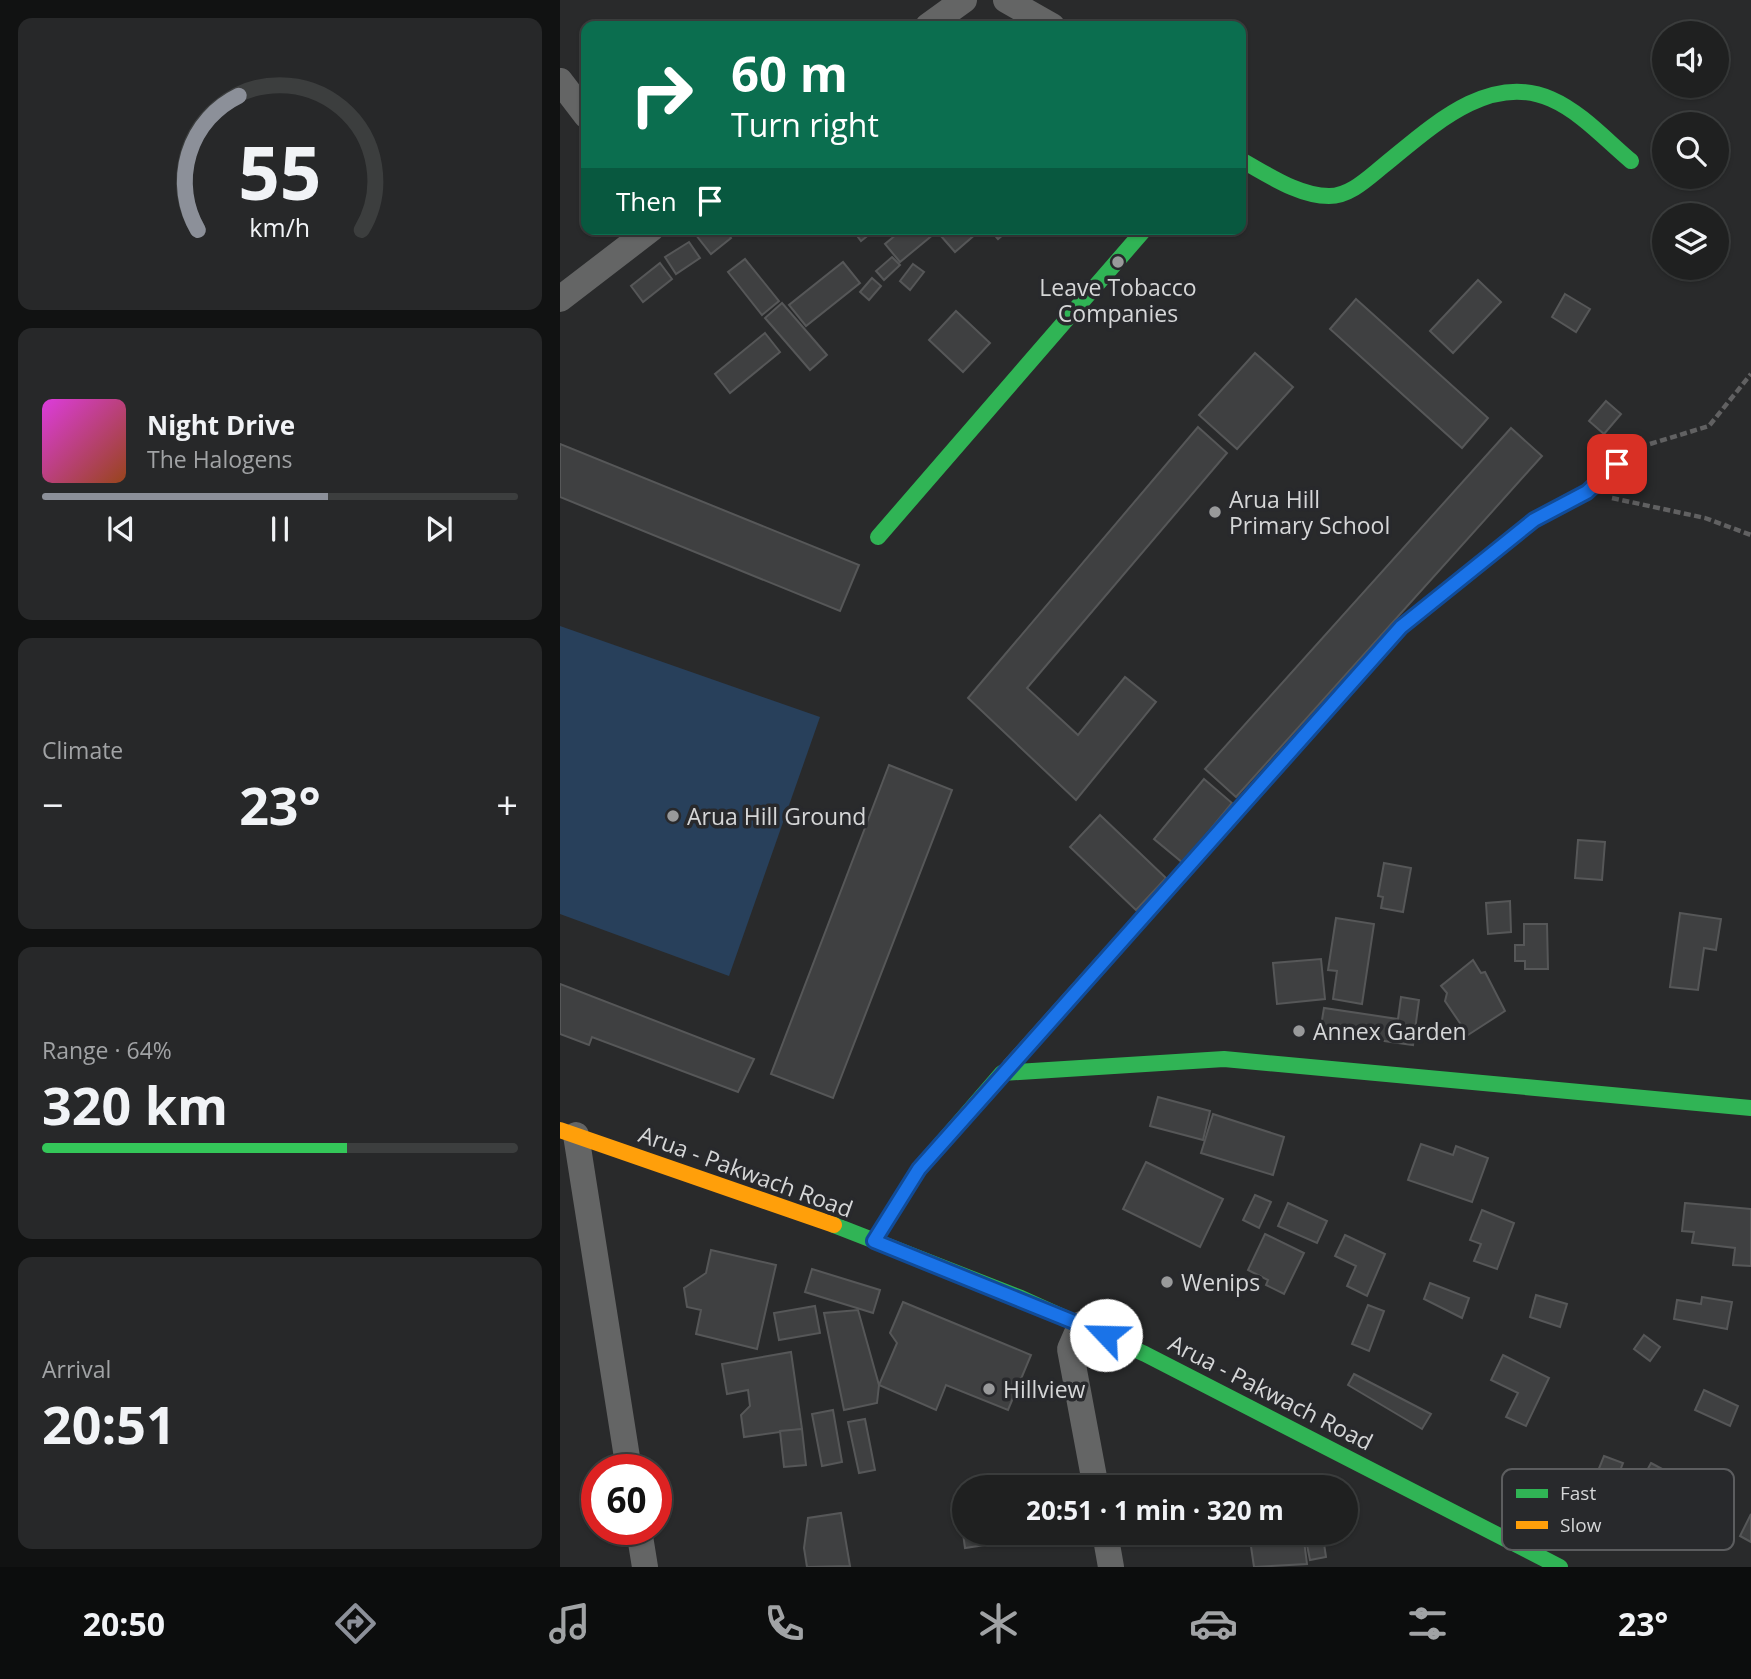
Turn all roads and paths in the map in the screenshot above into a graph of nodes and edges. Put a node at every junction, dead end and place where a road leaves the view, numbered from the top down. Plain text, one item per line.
1 (964, 0) edge
2 (1006, 0) edge
3 (935, 21) edge
4 (1043, 21) edge
5 (560, 81) edge
6 (581, 108) edge
7 (1631, 161) dead end
8 (1246, 163) edge
9 (643, 235) edge
10 (1140, 235) edge
11 (560, 299) edge
12 (1751, 374) edge
13 (1632, 449) joint
14 (1587, 492) junction
15 (1751, 535) edge
16 (878, 537) dead end
17 (1002, 1073) junction
18 (1751, 1108) edge
19 (568, 1132) edge
20 (874, 1241) junction
21 (1081, 1324) junction
22 (626, 1454) edge
23 (1094, 1475) edge
24 (1502, 1537) edge
25 (641, 1545) edge
26 (1107, 1545) edge
27 (1527, 1550) edge
28 (645, 1567) edge
29 (1111, 1567) edge
30 (1560, 1567) edge

1 - 3 street
2 - 4 street
5 - 6 street
7 - 8 street
9 - 11 street
10 - 16 street
12 - 13 path
13 - 14 lane
14 - 15 path
14 - 17 lane
17 - 18 street
17 - 20 street
19 - 20 street, Arua - Pakwach Road
19 - 22 street
20 - 21 street, Arua - Pakwach Road
21 - 23 street
21 - 24 street, Arua - Pakwach Road
25 - 28 street
26 - 29 street
27 - 30 street, Arua - Pakwach Road

